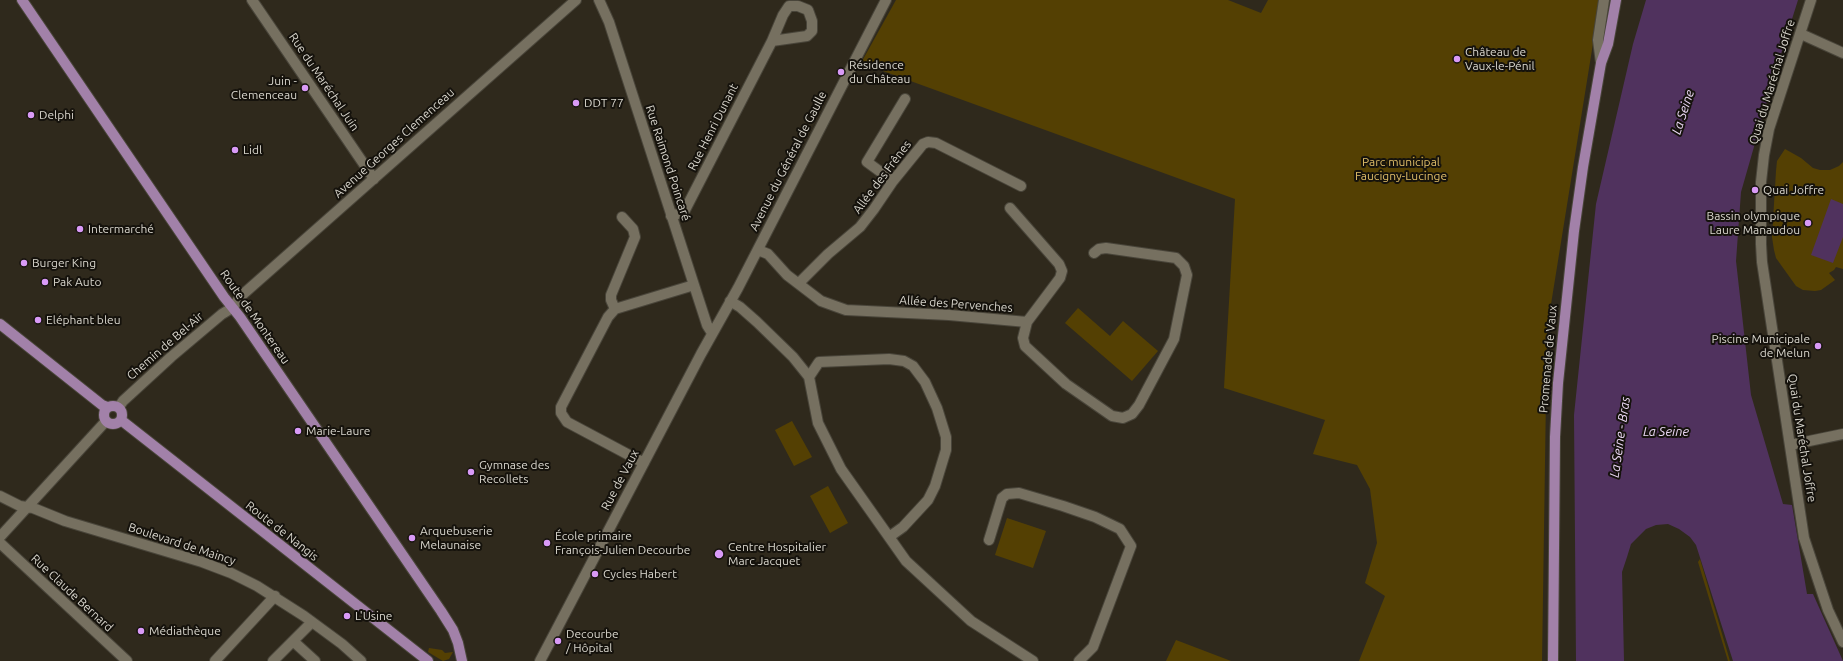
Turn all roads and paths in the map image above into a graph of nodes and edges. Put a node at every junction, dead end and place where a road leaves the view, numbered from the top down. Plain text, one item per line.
1 (22, 0) edge
2 (252, 0) edge
3 (576, 0) edge
4 (599, 0) edge
5 (886, 0) edge
6 (1604, 0) edge
7 (1616, 0) edge
8 (1811, 0) edge
9 (1801, 34) junction
10 (772, 41) dead end
11 (1843, 53) edge
12 (1601, 63) junction
13 (905, 99) dead end
14 (374, 179) junction
15 (893, 181) junction
16 (1021, 186) dead end
17 (1010, 208) dead end
18 (671, 216) junction
19 (622, 217) dead end
20 (758, 250) junction
21 (1094, 253) dead end
22 (799, 283) junction
23 (694, 286) junction
24 (730, 301) junction
25 (232, 308) junction
26 (615, 309) junction
27 (1027, 322) junction
28 (0, 324) edge
29 (712, 333) junction
30 (809, 377) junction
31 (107, 407) junction
32 (119, 407) junction
33 (106, 420) junction
34 (121, 420) junction
35 (1843, 434) edge
36 (1790, 446) junction
37 (644, 463) junction
38 (0, 496) edge
39 (26, 507) junction
40 (0, 537) edge
41 (888, 538) junction
42 (989, 540) dead end
43 (0, 544) edge
44 (274, 596) junction
45 (312, 622) junction
46 (293, 640) junction
47 (1843, 642) edge
48 (461, 656) edge
49 (127, 661) edge
50 (215, 661) edge
51 (273, 661) edge
52 (315, 661) edge
53 (361, 661) edge
54 (428, 661) edge
55 (453, 661) edge
56 (540, 661) edge
57 (1033, 661) edge
58 (1079, 661) edge
59 (1553, 661) edge

1 - 25 main road, Route de Montereau
2 - 14 street, Rue du Maréchal Juin
3 - 14 street, Avenue Georges Clemenceau
4 - 18 street, Rue Raimond Poincaré
5 - 20 street, Avenue du Général de Gaulle
6 - 12 street
7 - 12 main road, Promenade de Vaux
8 - 9 street, Quai du Maréchal Joffre
9 - 11 street
9 - 36 street, Quai du Maréchal Joffre
10 - 18 street, Rue Henri Dunant
12 - 59 main road, Promenade de Vaux
13 - 15 street
14 - 25 street, Avenue Georges Clemenceau
15 - 16 street, Allée des Frênes
15 - 22 street, Allée des Frênes
17 - 27 street, Allée des Pervenches
18 - 23 street, Rue Raimond Poincaré
19 - 26 street
20 - 22 street, Allée des Pervenches
20 - 24 street, Avenue du Général de Gaulle
21 - 27 street
22 - 27 street, Allée des Pervenches
23 - 26 street
23 - 29 street, Rue Raimond Poincaré
24 - 29 street, Avenue du Général de Gaulle
24 - 30 street
25 - 32 street, Chemin de Bel-Air
25 - 48 main road, Route de Montereau
26 - 37 street
28 - 31 main road
29 - 37 street, Rue de Vaux
30 - 41 street
30 - 41 street
31 - 32 main road
31 - 33 main road
32 - 34 main road
33 - 34 main road
33 - 39 street
34 - 54 main road, Route de Nangis
35 - 36 street
36 - 47 street, Quai du Maréchal Joffre
37 - 56 street, Rue de Vaux
38 - 39 street, Boulevard de Maincy
39 - 40 street
39 - 44 street, Boulevard de Maincy
41 - 57 street
42 - 58 street
43 - 49 street, Rue Claude Bernard
44 - 45 street, Boulevard de Maincy
44 - 50 street
45 - 46 street
45 - 53 street, Boulevard de Maincy
46 - 51 street
46 - 52 street
48 - 55 main road, Route de Montereau

